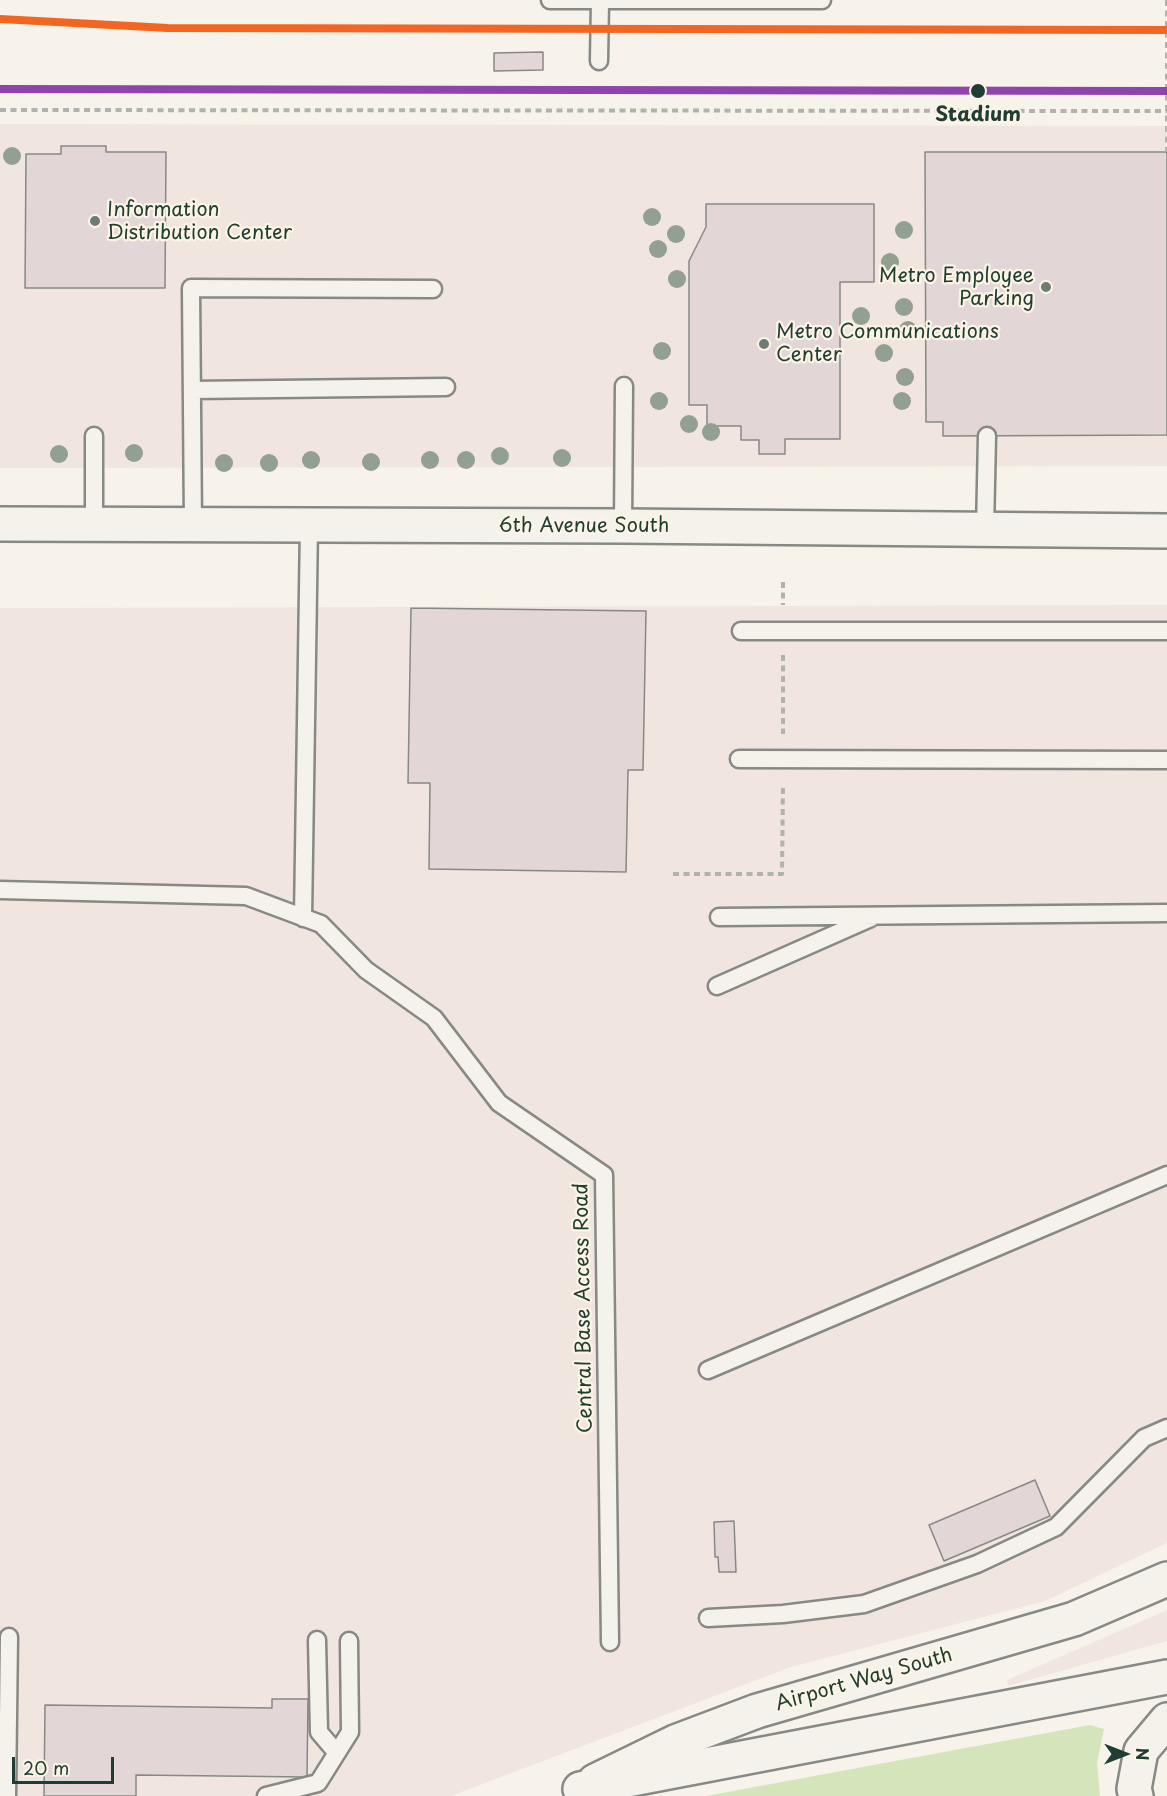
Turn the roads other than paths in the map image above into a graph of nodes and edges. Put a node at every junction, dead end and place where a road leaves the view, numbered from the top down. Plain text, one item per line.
1 (550, 0) edge
2 (822, 0) edge
3 (600, 1) edge
4 (599, 61) dead end
5 (433, 289) dead end
6 (624, 386) dead end
7 (446, 387) dead end
8 (192, 390) junction
9 (94, 436) dead end
10 (987, 436) dead end
11 (0, 524) edge
12 (94, 524) junction
13 (193, 525) junction
14 (309, 525) junction
15 (623, 526) junction
16 (985, 530) junction
17 (1167, 531) edge
18 (741, 631) dead end
19 (1167, 632) edge
20 (739, 759) dead end
21 (1167, 760) edge
22 (0, 890) edge
23 (1167, 913) edge
24 (877, 915) junction
25 (719, 917) dead end
26 (303, 918) junction
27 (717, 986) dead end
28 (1167, 1175) edge
29 (708, 1370) dead end
30 (1167, 1428) edge
31 (1167, 1579) edge
32 (708, 1618) dead end
33 (9, 1637) dead end
34 (317, 1640) dead end
35 (349, 1641) dead end
36 (610, 1641) dead end
37 (1167, 1677) edge
38 (1167, 1720) edge
39 (336, 1752) junction
40 (574, 1792) edge
41 (8, 1796) edge
42 (266, 1796) edge
43 (1136, 1796) edge

1 - 3 lane
2 - 3 lane
3 - 4 lane
5 - 8 lane
6 - 15 lane
7 - 8 lane
8 - 13 lane
9 - 12 lane
10 - 16 lane
11 - 12 main road, 6th Avenue South
12 - 13 main road, 6th Avenue South
13 - 14 main road, 6th Avenue South
14 - 15 main road, 6th Avenue South
14 - 26 lane
15 - 16 main road, 6th Avenue South
16 - 17 main road, 6th Avenue South
18 - 19 lane
20 - 21 lane
22 - 26 lane, Central Base Access Road
23 - 24 lane
24 - 25 lane
24 - 27 lane
26 - 36 lane, Central Base Access Road
28 - 29 lane
30 - 32 lane
31 - 40 main road, Airport Way South
33 - 41 lane
34 - 39 lane
35 - 39 lane
37 - 40 main road
38 - 43 main road
39 - 42 lane

